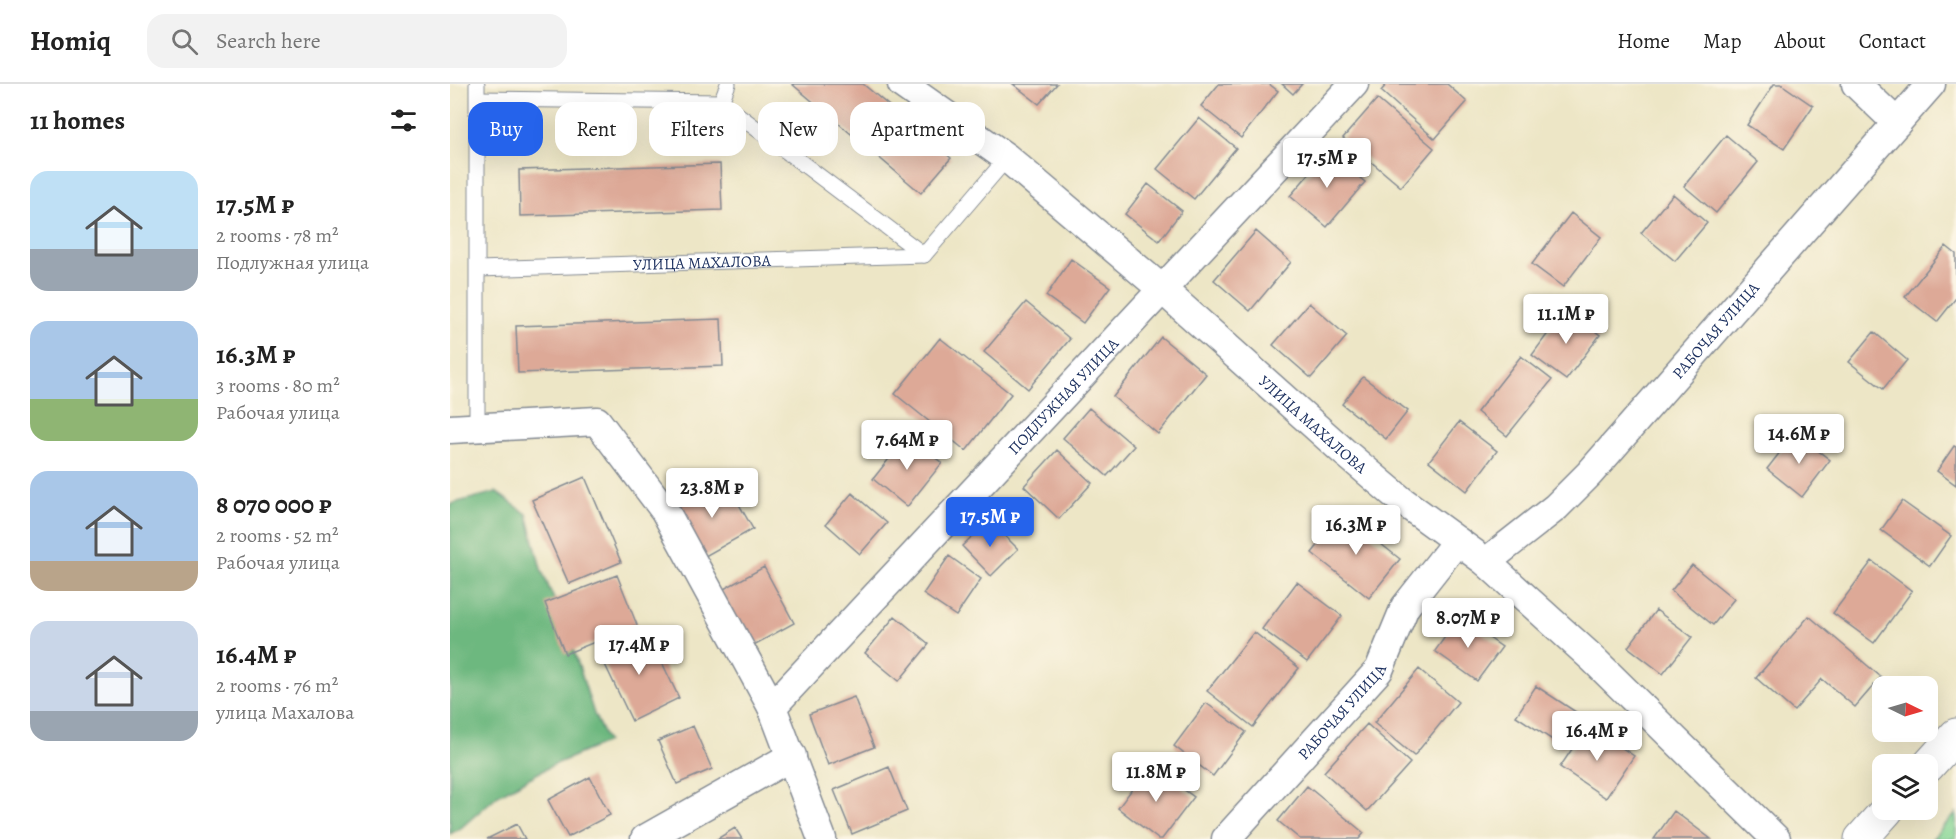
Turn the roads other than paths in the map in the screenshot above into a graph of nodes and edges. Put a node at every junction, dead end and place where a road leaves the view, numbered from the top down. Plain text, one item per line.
1 (728, 84) edge
2 (902, 84) edge
3 (1354, 84) edge
4 (1856, 84) edge
5 (1931, 84) edge
6 (478, 92) edge
7 (721, 102) joint
8 (746, 121) edge
9 (1897, 123) junction
10 (1007, 158) junction
11 (924, 255) junction
12 (478, 269) junction
13 (1163, 290) junction
14 (464, 428) edge
15 (1457, 541) junction
16 (1486, 562) junction
17 (772, 708) junction
18 (1956, 735) edge
19 (1938, 755) edge
20 (792, 756) junction
21 (1878, 820) edge
22 (645, 839) edge
23 (822, 839) edge
24 (1226, 839) edge
25 (1776, 839) edge
26 (1861, 839) edge

1 - 7 lane
2 - 10 street, УЛИЦА МАХАЛОВА
3 - 13 street, ПОДЛУЖНАЯ УЛИЦА
4 - 9 street
5 - 9 street, РАБОЧАЯ УЛИЦА
6 - 7 lane
6 - 12 lane
8 - 11 lane
9 - 16 street, РАБОЧАЯ УЛИЦА
10 - 11 lane
10 - 13 street, УЛИЦА МАХАЛОВА
11 - 12 lane, УЛИЦА МАХАЛОВА
12 - 14 lane
13 - 15 street, УЛИЦА МАХАЛОВА
13 - 17 street, ПОДЛУЖНАЯ УЛИЦА
14 - 17 street
15 - 16 street, УЛИЦА МАХАЛОВА
15 - 24 street, РАБОЧАЯ УЛИЦА
16 - 25 street, УЛИЦА МАХАЛОВА
17 - 20 street
18 - 19 street
20 - 22 street
20 - 23 street
21 - 26 street

